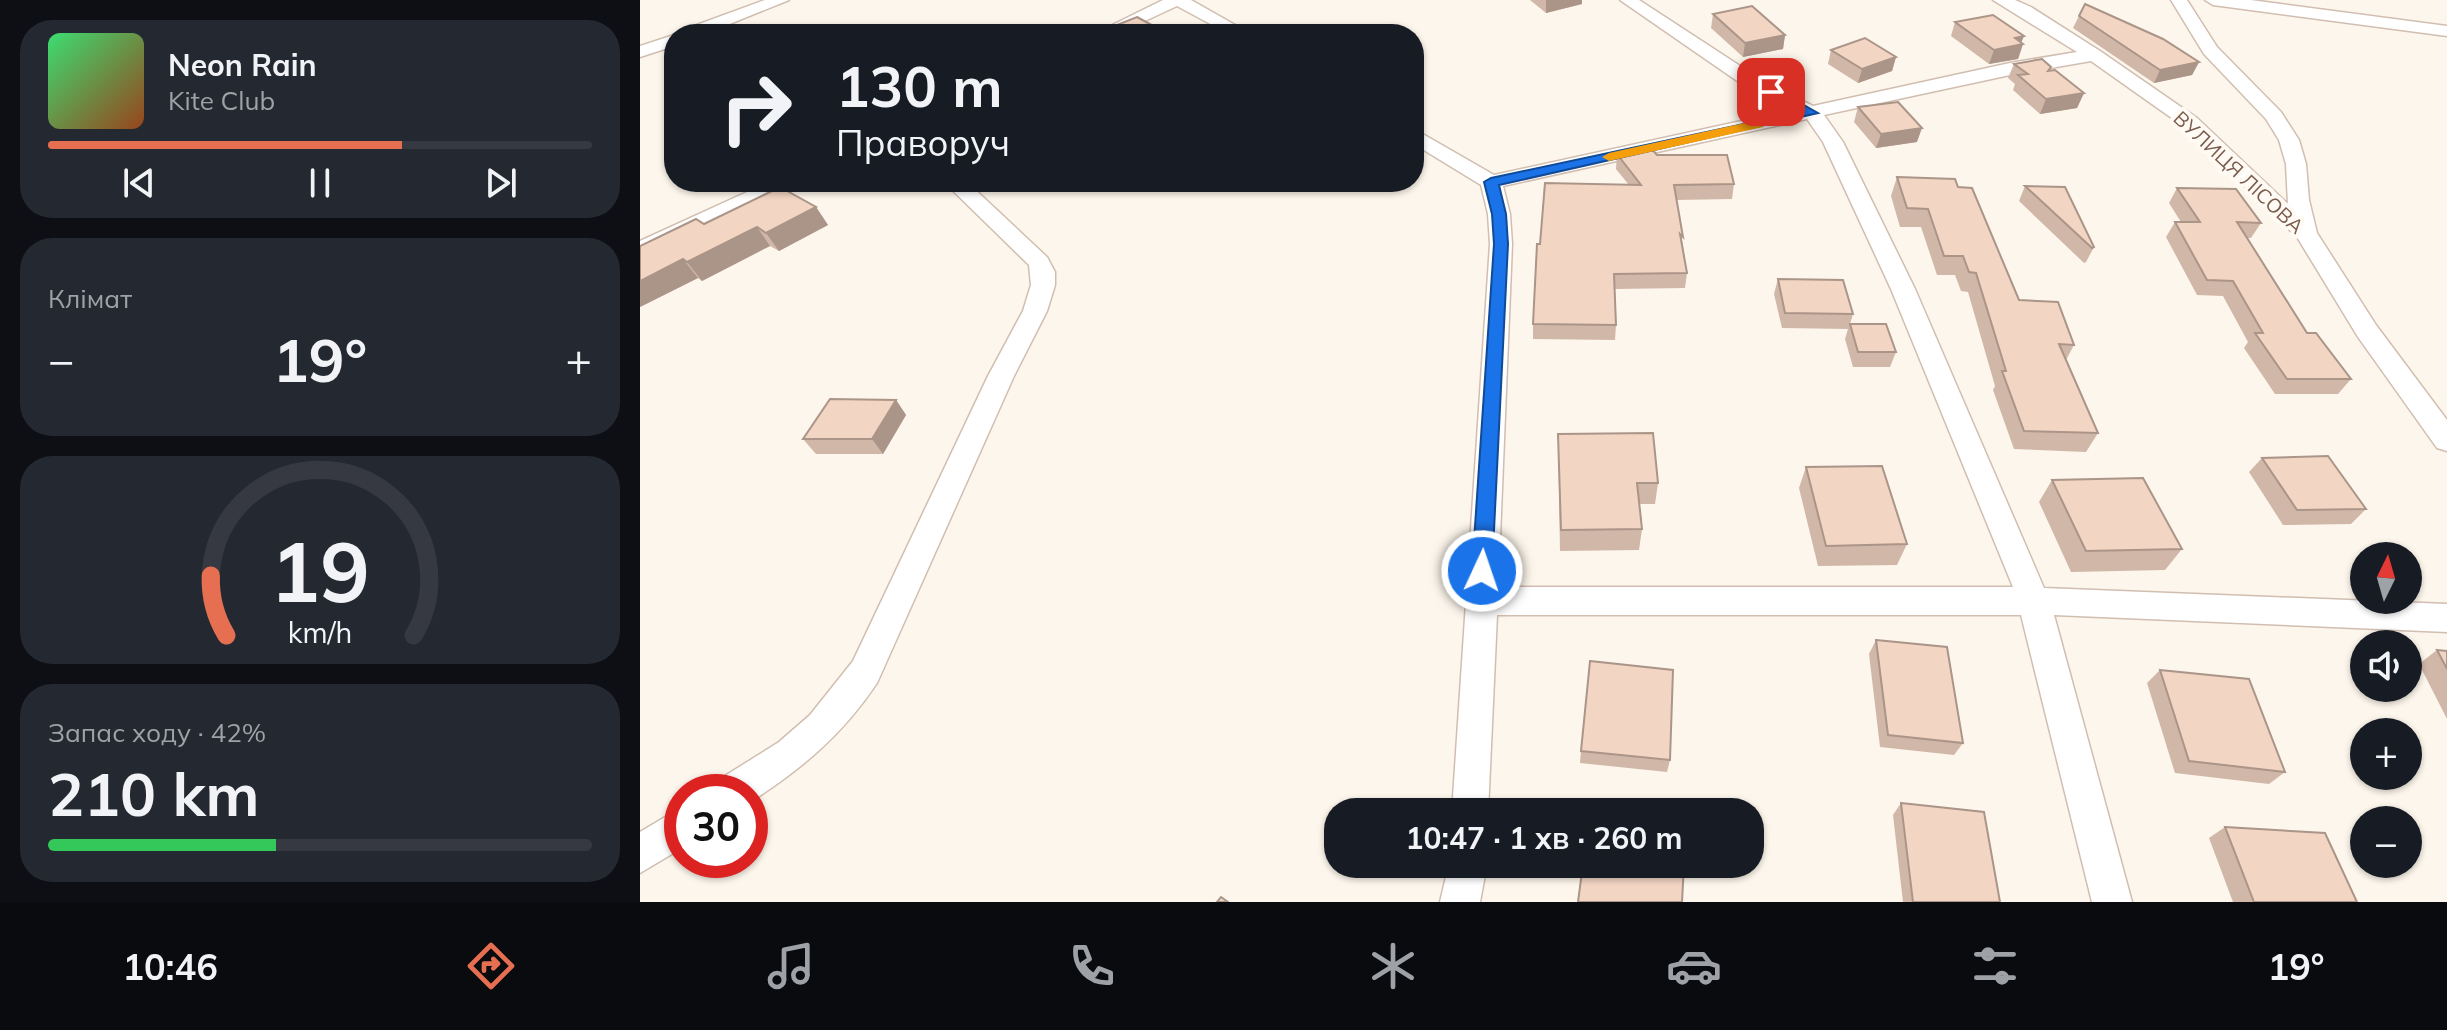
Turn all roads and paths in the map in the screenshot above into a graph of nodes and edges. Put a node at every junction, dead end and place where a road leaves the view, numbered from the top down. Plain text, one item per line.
1 (781, 0) edge
2 (1178, 0) edge
3 (1628, 0) edge
4 (2001, 0) edge
5 (2179, 0) edge
6 (2213, 0) edge
7 (2379, 0) edge
8 (2384, 23) junction
9 (716, 24) edge
10 (1125, 24) edge
11 (1223, 24) edge
12 (2447, 31) edge
13 (664, 44) edge
14 (640, 52) edge
15 (2094, 55) junction
16 (1812, 113) junction
17 (1424, 141) edge
18 (1491, 182) junction
19 (765, 192) edge
20 (966, 192) edge
21 (2306, 233) junction
22 (640, 250) edge
23 (2447, 441) edge
24 (1480, 601) junction
25 (2034, 601) junction
26 (2447, 618) edge
27 (762, 774) edge
28 (1471, 798) edge
29 (664, 838) edge
30 (640, 854) edge
31 (1465, 878) edge
32 (1460, 902) edge
33 (2112, 902) edge

1 - 9 street
2 - 10 street
2 - 11 street
3 - 16 street
4 - 15 street, ВУЛИЦЯ ЛІСОВА
5 - 21 street
6 - 8 street
7 - 8 street
8 - 12 street
13 - 14 street
15 - 16 street
15 - 21 street, ВУЛИЦЯ ЛІСОВА
16 - 18 street
16 - 25 street
17 - 18 street
18 - 24 street
19 - 22 street
20 - 27 street
21 - 23 street, ВУЛИЦЯ ЛІСОВА
24 - 25 street
24 - 28 street
25 - 26 street
25 - 33 street
29 - 30 street
31 - 32 street

